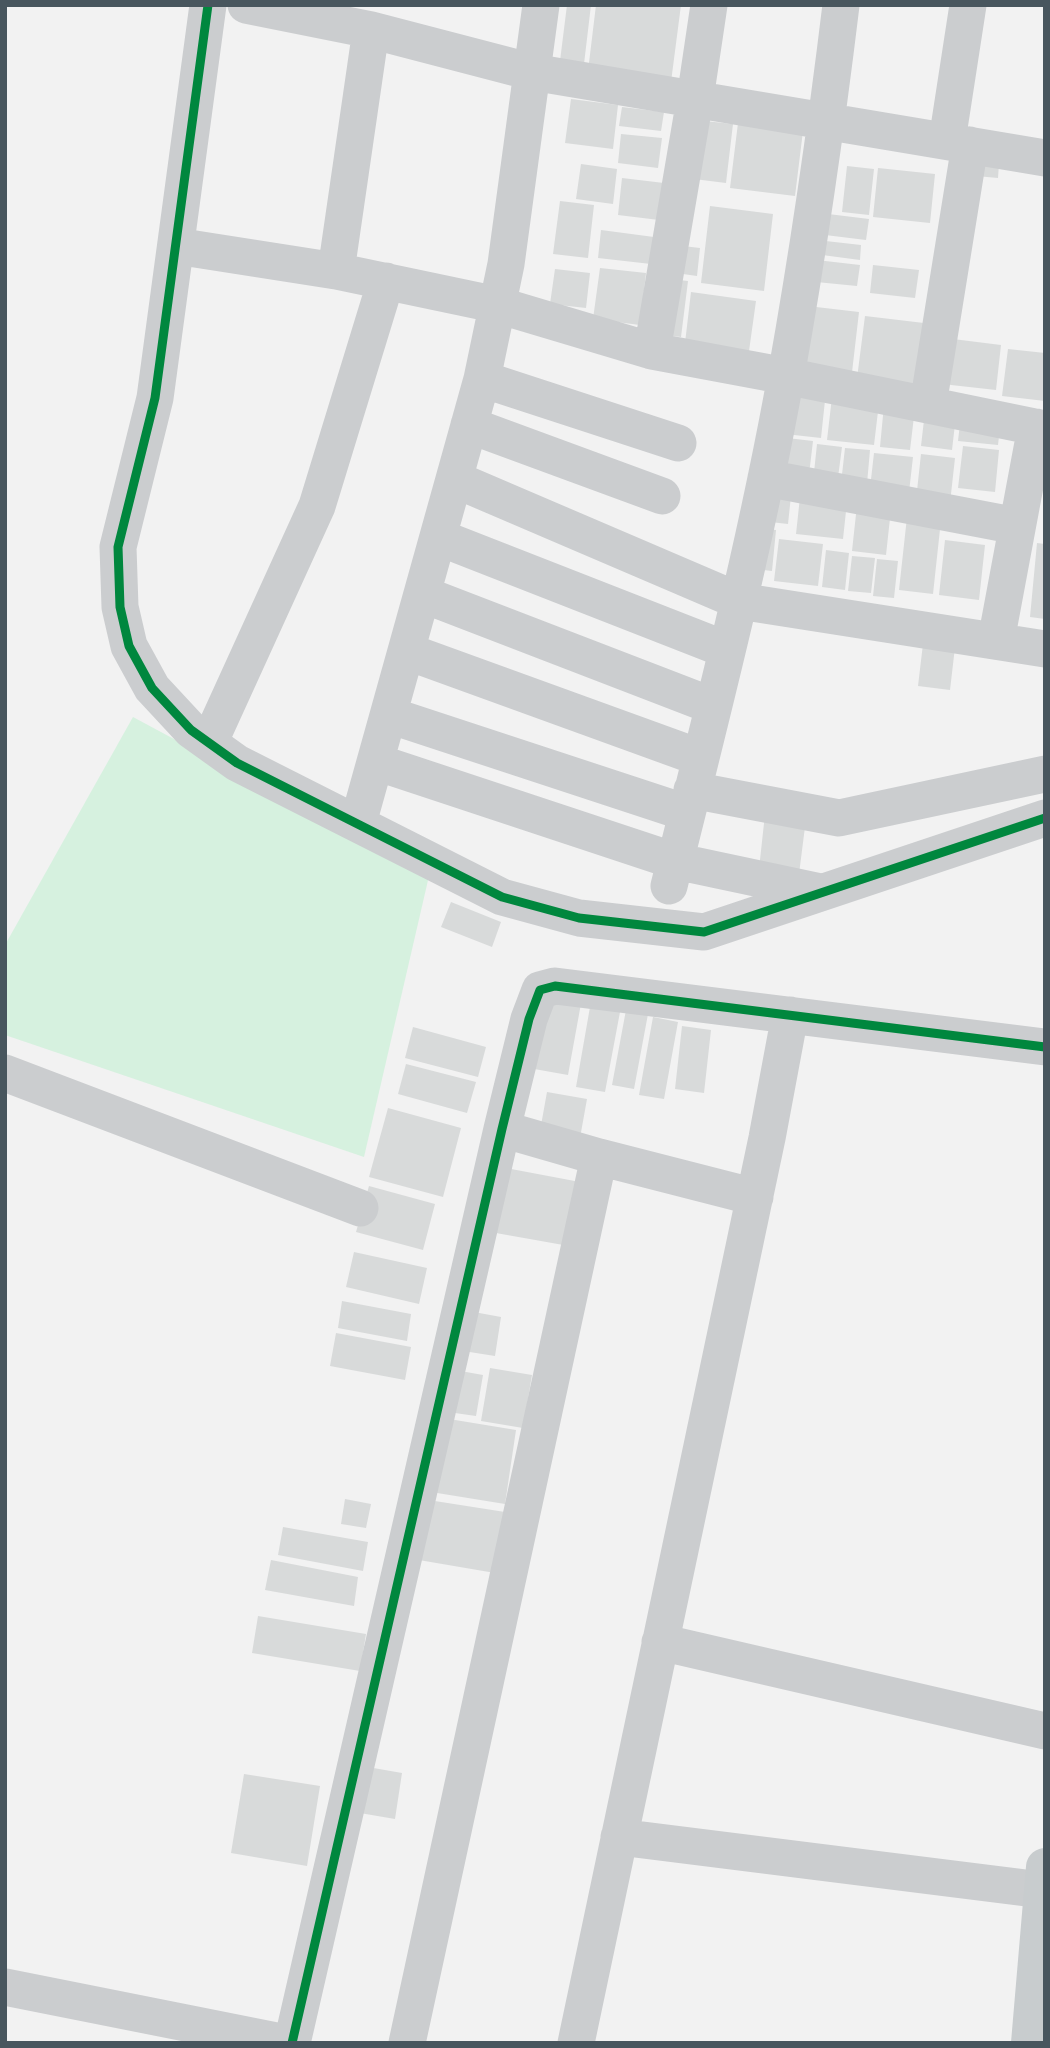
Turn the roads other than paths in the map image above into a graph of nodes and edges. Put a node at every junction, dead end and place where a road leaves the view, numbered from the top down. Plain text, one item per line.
1 (208, 5) edge
2 (246, 5) edge
3 (541, 5) edge
4 (709, 5) edge
5 (841, 5) edge
6 (968, 5) edge
7 (371, 30) junction
8 (532, 72) junction
9 (695, 99) junction
10 (827, 123) junction
11 (959, 143) junction
12 (1045, 158) edge
13 (176, 246) junction
14 (336, 271) junction
15 (386, 281) junction
16 (498, 305) junction
17 (652, 351) junction
18 (786, 376) junction
19 (482, 379) junction
20 (928, 405) junction
21 (469, 425) junction
22 (1040, 428) edge
23 (678, 443) dead end
24 (766, 478) junction
25 (454, 479) junction
26 (662, 496) dead end
27 (1017, 526) junction
28 (438, 537) junction
29 (422, 594) junction
30 (739, 601) junction
31 (996, 641) junction
32 (1045, 649) edge
33 (727, 650) junction
34 (406, 651) junction
35 (713, 706) junction
36 (388, 715) junction
37 (209, 743) junction
38 (376, 762) junction
39 (1045, 774) edge
40 (693, 787) junction
41 (1045, 818) edge
42 (358, 823) junction
43 (672, 874) junction
44 (823, 893) junction
45 (790, 1015) junction
46 (1045, 1046) edge
47 (5, 1073) edge
48 (502, 1129) junction
49 (599, 1157) junction
50 (755, 1198) junction
51 (360, 1208) dead end
52 (660, 1642) junction
53 (1045, 1731) edge
54 (619, 1837) junction
55 (1043, 1879) edge
56 (5, 1987) edge
57 (286, 2043) edge
58 (292, 2043) edge
59 (407, 2043) edge
60 (576, 2043) edge
61 (1030, 2043) edge

1 - 13 street
2 - 7 street
3 - 8 street
4 - 9 street
5 - 10 street
6 - 11 street
7 - 8 street
7 - 14 street
8 - 9 street
8 - 16 street
9 - 10 street
9 - 17 street
10 - 11 street
10 - 18 street
11 - 12 street
11 - 20 street
13 - 14 street
13 - 37 street
14 - 15 street
15 - 16 street
15 - 37 street
16 - 17 street
16 - 19 street
17 - 18 street
18 - 20 street
18 - 24 street
19 - 21 street
19 - 23 street
20 - 22 street
21 - 25 street
21 - 26 street
22 - 27 street
24 - 27 street
24 - 30 street
25 - 28 street
25 - 30 street
27 - 31 street
28 - 29 street
28 - 33 street
29 - 34 street
29 - 35 street
30 - 31 street
30 - 33 street
31 - 32 street
33 - 35 street
34 - 36 street
34 - 40 street
35 - 40 street
36 - 38 street
36 - 40 street
37 - 42 street
38 - 42 street
38 - 43 street
39 - 40 street
40 - 43 street
41 - 44 street
42 - 44 street
43 - 44 street
45 - 46 street
45 - 48 street
45 - 50 street
47 - 51 street
48 - 49 street
48 - 58 street
49 - 50 street
49 - 59 street
50 - 52 street
52 - 53 street
52 - 54 street
54 - 55 street
54 - 60 street
55 - 61 main road
56 - 57 street

